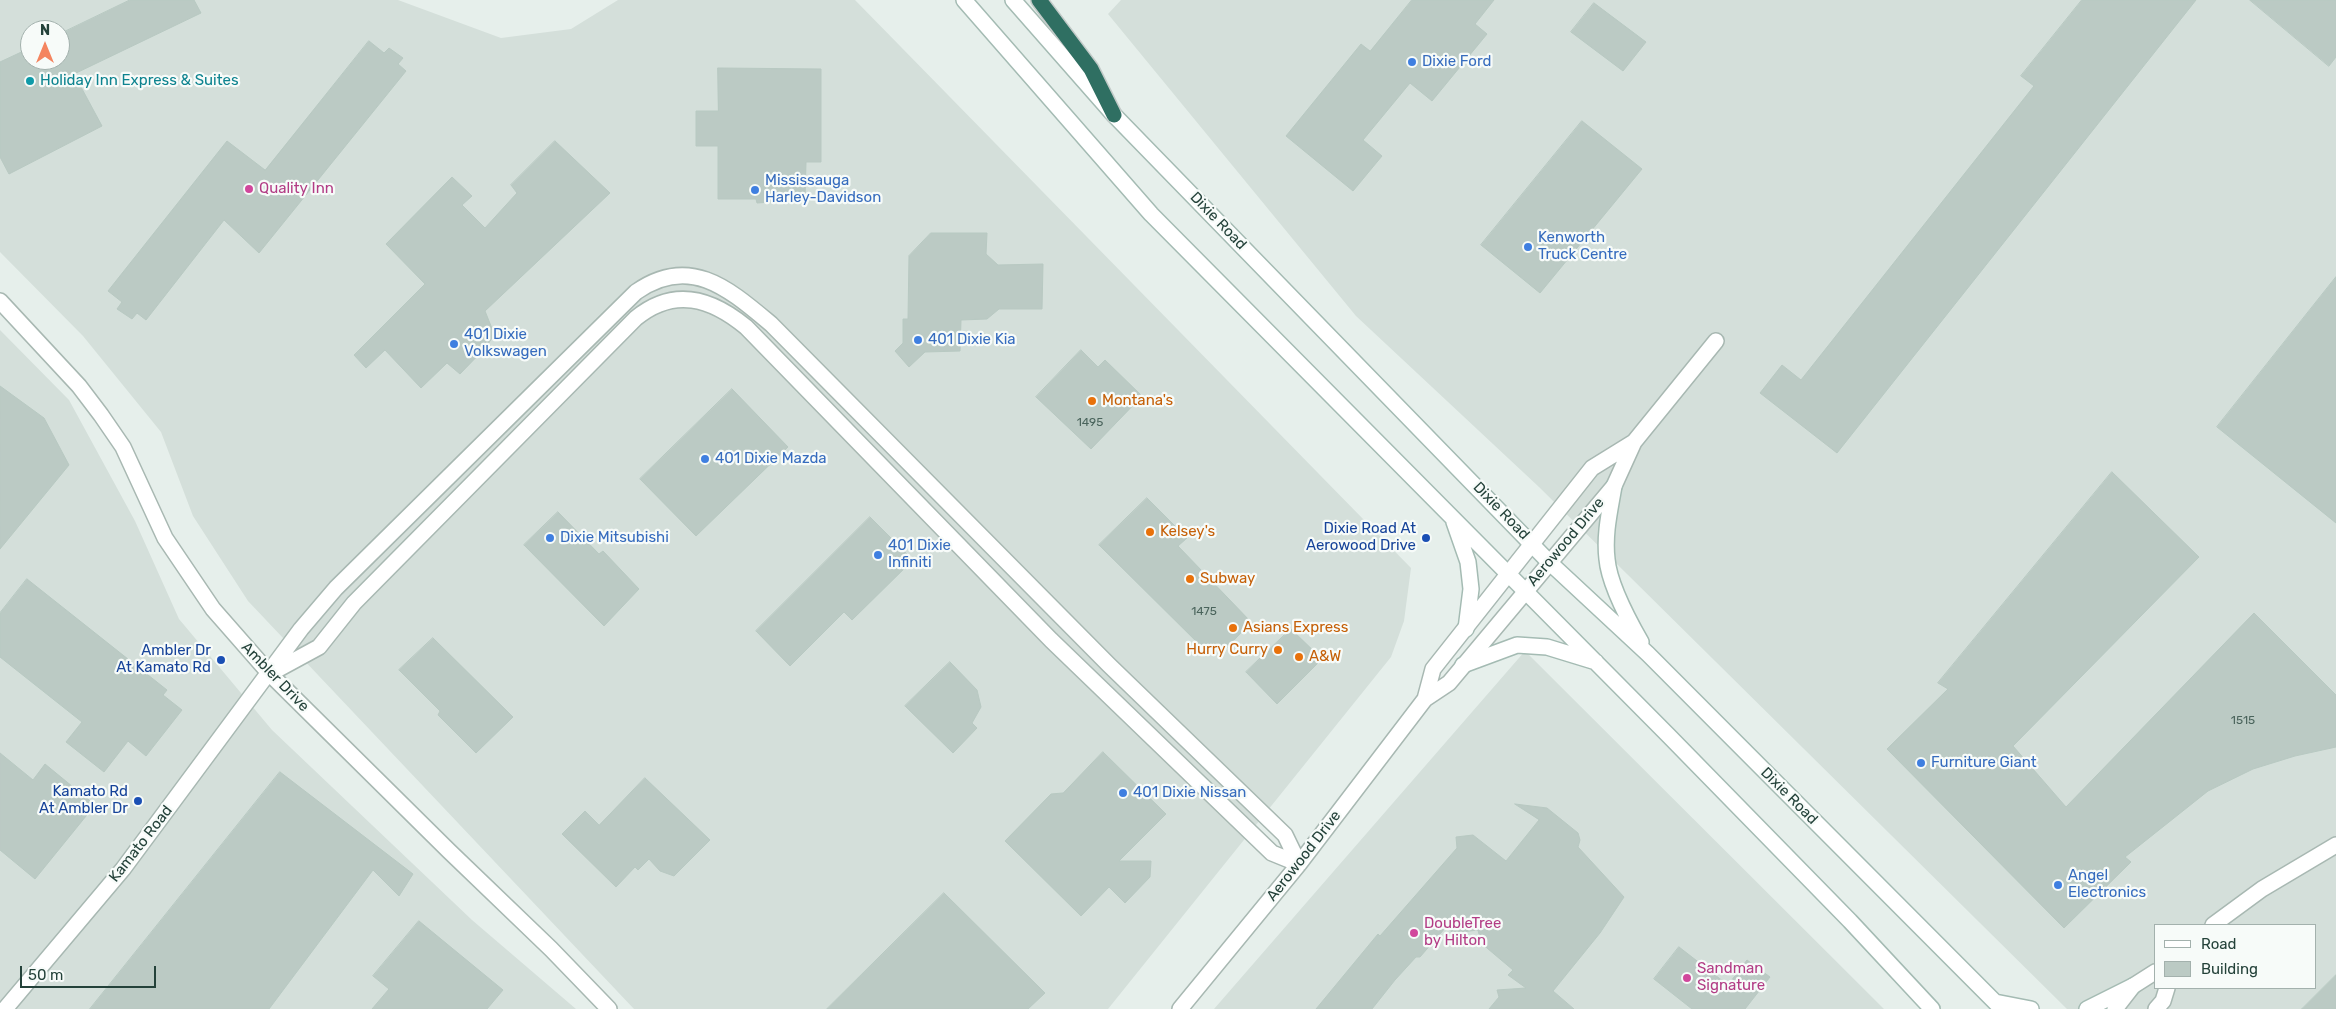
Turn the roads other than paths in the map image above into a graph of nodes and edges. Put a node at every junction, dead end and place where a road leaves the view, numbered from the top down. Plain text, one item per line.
1 (964, 0) edge
2 (1013, 0) edge
3 (1039, 0) edge
4 (1114, 115) junction
5 (0, 301) edge
6 (1716, 341) dead end
7 (1634, 442) junction
8 (1614, 486) junction
9 (1452, 516) junction
10 (1532, 544) junction
11 (1549, 562) junction
12 (1508, 574) junction
13 (1525, 591) junction
14 (1466, 629) junction
15 (1648, 654) junction
16 (1597, 662) junction
17 (1463, 665) junction
18 (270, 674) junction
19 (1425, 699) junction
20 (2336, 846) edge
21 (1299, 864) junction
22 (2214, 924) edge
23 (2154, 973) edge
24 (2133, 986) junction
25 (2167, 989) edge
26 (1999, 1006) edge
27 (5, 1009) edge
28 (609, 1009) edge
29 (1180, 1009) edge
30 (1932, 1009) edge
31 (2031, 1009) edge
32 (2087, 1009) edge
33 (2115, 1009) edge
34 (2156, 1009) edge

1 - 9 street
2 - 4 street, Dixie Road
3 - 4 highway
4 - 10 street, Dixie Road
5 - 18 street, Ambler Drive
6 - 7 street, Aerowood Drive
7 - 8 street, Aerowood Drive
7 - 10 street, Aerowood Drive
8 - 11 street, Aerowood Drive
8 - 15 street
9 - 12 street
9 - 14 street
10 - 11 street, Dixie Road
10 - 12 street, Aerowood Drive
11 - 13 street, Aerowood Drive
11 - 15 street, Dixie Road
12 - 13 street
12 - 14 street, Aerowood Drive
13 - 16 street
13 - 17 street, Aerowood Drive
14 - 19 street, Aerowood Drive
15 - 26 street, Dixie Road
16 - 17 street
16 - 30 street
17 - 19 street, Aerowood Drive
18 - 21 street
18 - 21 street, Kamato Road
18 - 27 street, Kamato Road
18 - 28 street, Ambler Drive
19 - 21 street, Aerowood Drive
20 - 22 street
21 - 29 street, Aerowood Drive
23 - 24 street
24 - 32 street
24 - 33 street
25 - 34 street
26 - 31 street

